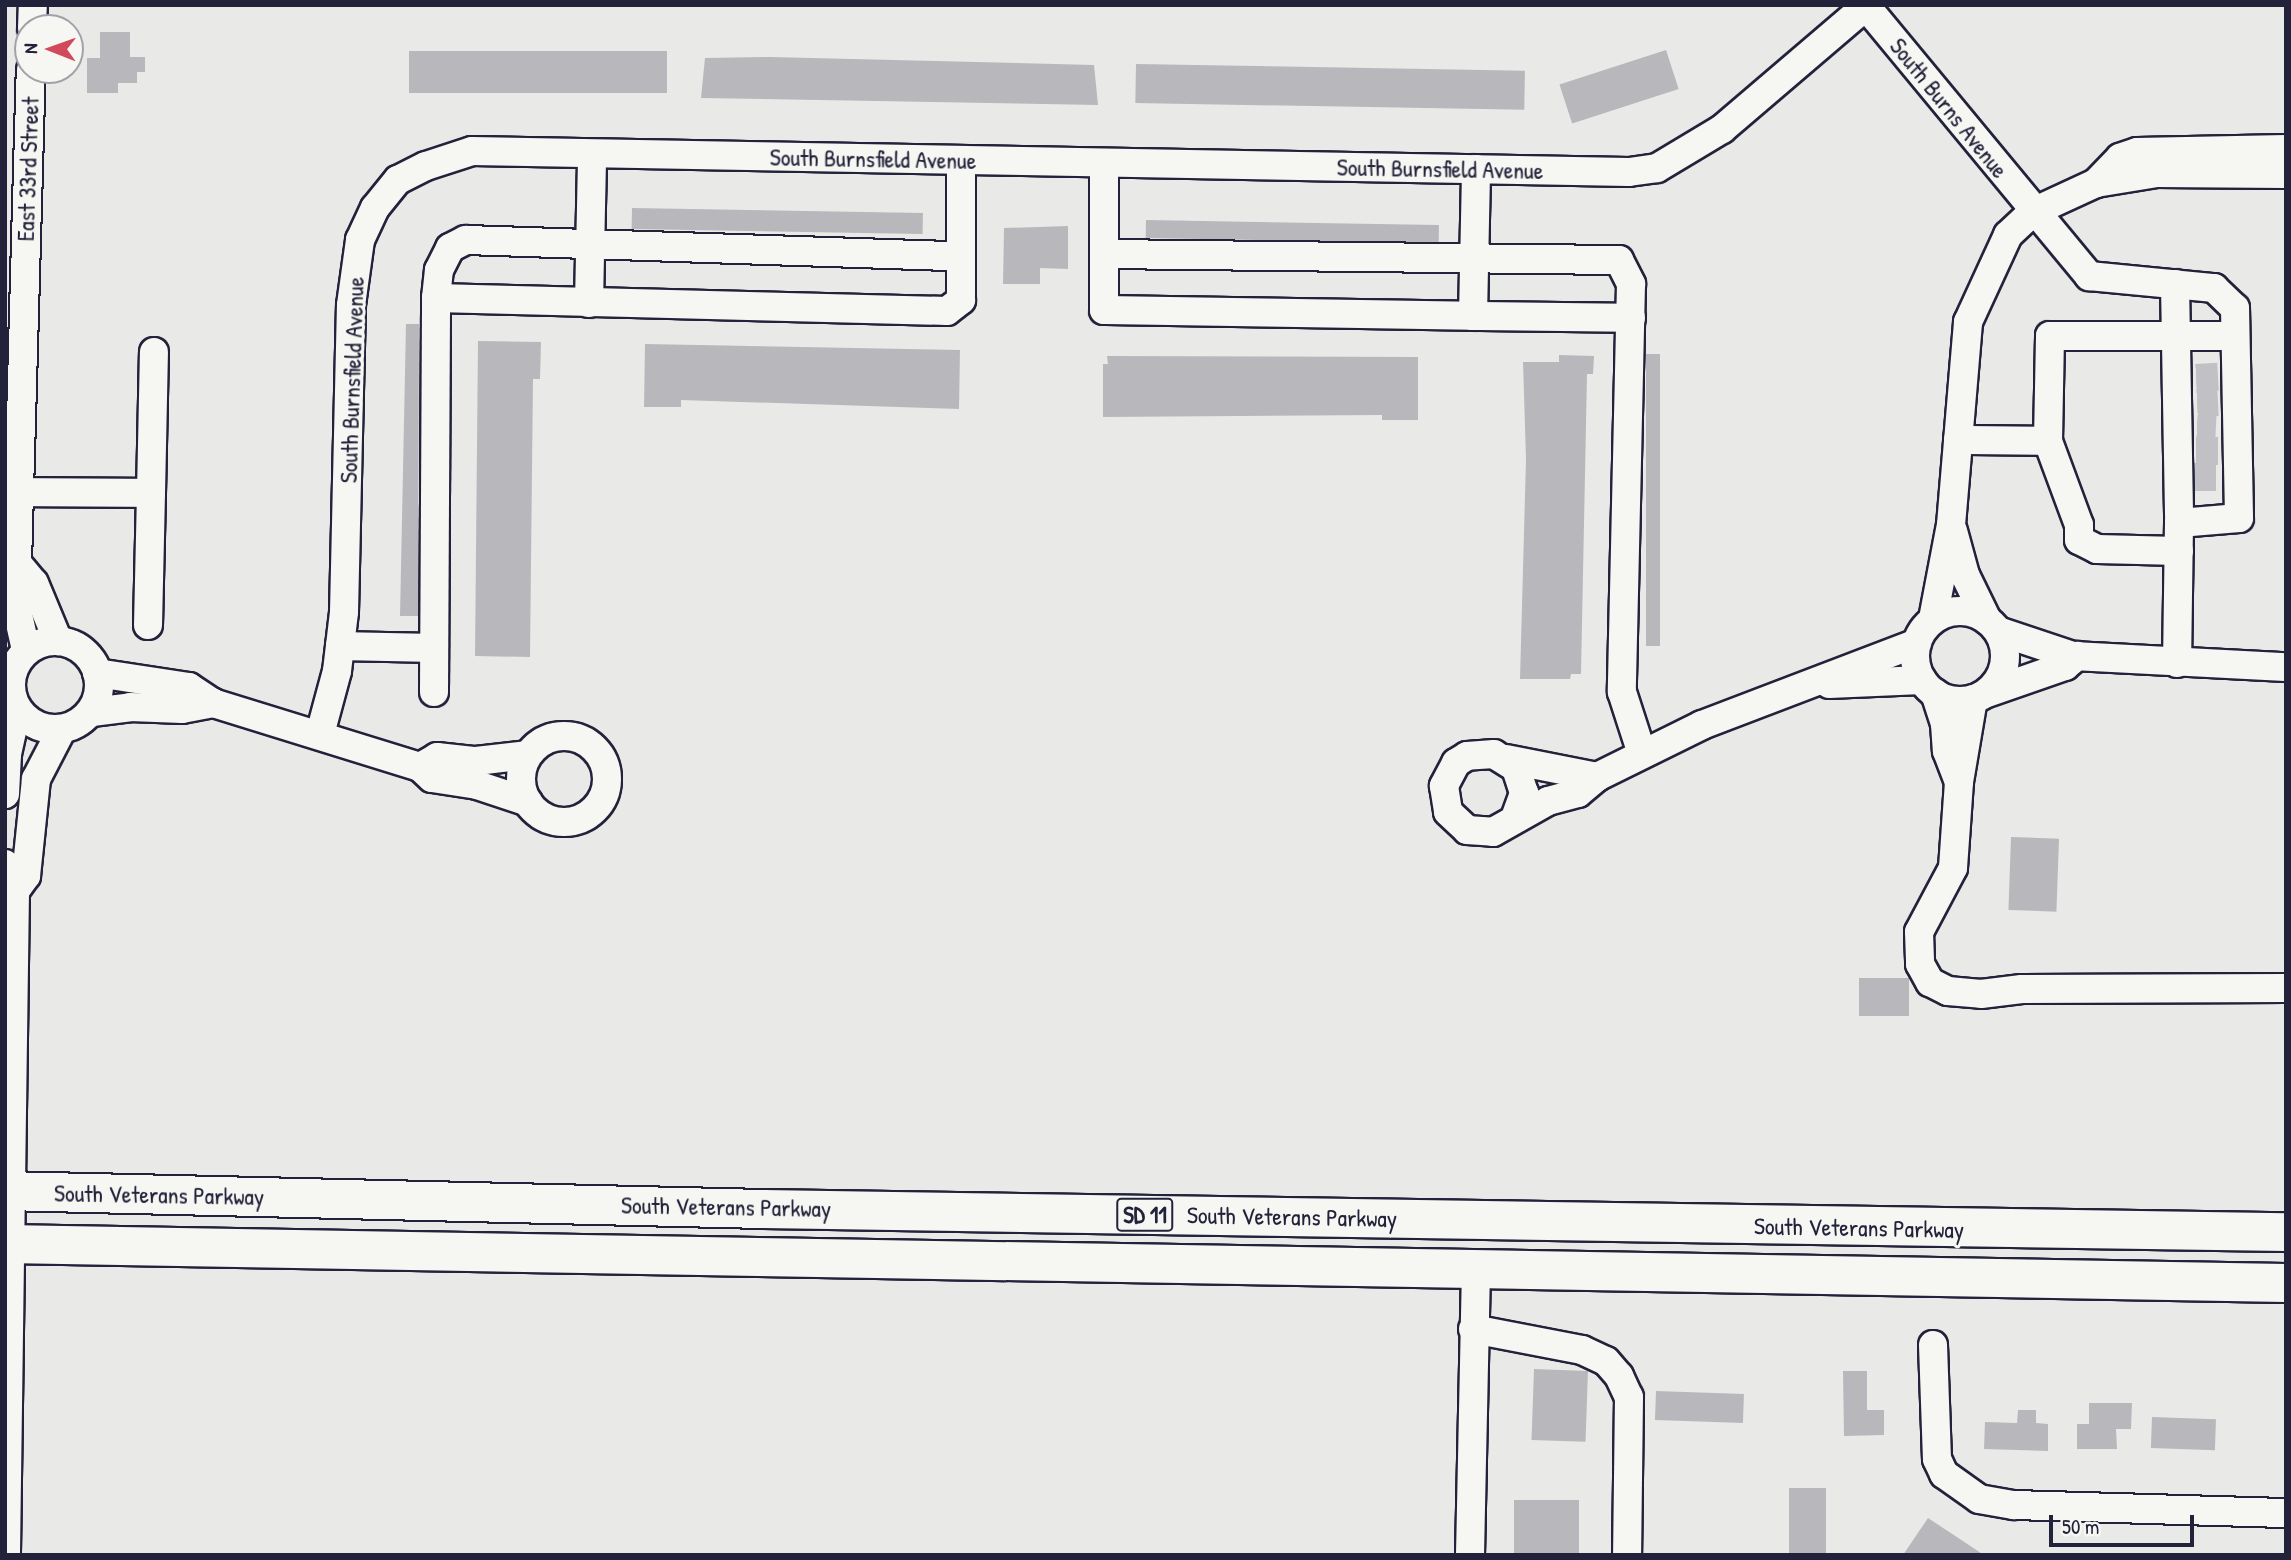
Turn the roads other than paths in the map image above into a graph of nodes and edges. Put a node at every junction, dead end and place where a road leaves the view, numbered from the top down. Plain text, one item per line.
1 (1865, 6) edge
2 (30, 84) edge
3 (2286, 149) edge
4 (592, 155) junction
5 (961, 160) junction
6 (1104, 163) junction
7 (1476, 169) junction
8 (2286, 174) edge
9 (2096, 183) junction
10 (2033, 212) junction
11 (590, 243) junction
12 (1104, 254) junction
13 (960, 256) junction
14 (1475, 259) junction
15 (2175, 284) junction
16 (436, 298) junction
17 (589, 303) junction
18 (1472, 316) junction
19 (1630, 318) junction
20 (2175, 336) junction
21 (2235, 336) junction
22 (154, 352) dead end
23 (2207, 427) junction
24 (1958, 440) junction
25 (2048, 441) junction
26 (15, 482) edge
27 (150, 493) junction
28 (2179, 523) junction
29 (1951, 525) junction
30 (2179, 551) junction
31 (17, 563) junction
32 (1933, 620) junction
33 (148, 625) dead end
34 (1992, 625) junction
35 (58, 640) junction
36 (1917, 643) junction
37 (340, 646) junction
38 (434, 648) junction
39 (26, 650) junction
40 (2077, 656) junction
41 (2177, 663) junction
42 (2286, 667) edge
43 (97, 673) junction
44 (8, 676) edge
45 (1816, 683) junction
46 (1928, 687) junction
47 (434, 692) dead end
48 (1978, 697) junction
49 (213, 703) junction
50 (17, 709) junction
51 (92, 712) junction
52 (62, 729) junction
53 (320, 734) junction
54 (1642, 754) junction
55 (527, 755) junction
56 (1506, 759) junction
57 (420, 767) junction
58 (1597, 777) junction
59 (1959, 782) junction
60 (5, 794) edge
61 (528, 802) junction
62 (1515, 818) junction
63 (5, 864) edge
64 (15, 891) junction
65 (2286, 988) edge
66 (7, 1191) edge
67 (2286, 1232) edge
68 (6, 1244) edge
69 (1476, 1270) junction
70 (2286, 1283) edge
71 (1473, 1329) junction
72 (1933, 1345) dead end
73 (2286, 1513) edge
74 (6, 1555) edge
75 (1470, 1555) edge
76 (1627, 1555) edge

1 - 7 street, South Burnsfield Avenue
1 - 10 street, South Burns Avenue
2 - 26 street, East 33rd Street
3 - 9 street
4 - 5 street, South Burnsfield Avenue
4 - 11 street
4 - 37 street, South Burnsfield Avenue
5 - 6 street, South Burnsfield Avenue
5 - 13 street
6 - 7 street, South Burnsfield Avenue
6 - 12 street
7 - 14 street
8 - 9 street
9 - 10 street
10 - 15 street, South Burns Avenue
10 - 24 street
11 - 13 street
11 - 16 street
11 - 17 street
12 - 14 street
12 - 18 street
13 - 17 street
14 - 18 street
14 - 19 street
15 - 20 street
15 - 21 street, South Burns Avenue
16 - 17 street
16 - 38 street
18 - 19 street
19 - 54 street
20 - 21 street
20 - 23 street
20 - 25 street
21 - 23 street, South Burns Avenue
22 - 27 street
23 - 28 street
23 - 28 street
24 - 25 street
24 - 29 street
25 - 30 street
26 - 27 street
26 - 31 street, East 33rd Street
27 - 33 street
28 - 30 street
29 - 32 street
29 - 34 street
30 - 41 street
31 - 35 street
31 - 39 street, East 33rd Street
32 - 34 street
32 - 36 street
34 - 40 street
34 - 48 street
35 - 39 street
35 - 43 street
36 - 45 street
36 - 46 street
37 - 38 street
37 - 53 street, South Burnsfield Avenue
38 - 47 street
39 - 44 street
40 - 41 street
40 - 48 street
41 - 42 street
43 - 49 street
43 - 51 street
44 - 50 street
45 - 46 street
45 - 54 street
46 - 48 street
46 - 59 street
48 - 59 street
49 - 51 street
49 - 53 street
50 - 52 street
50 - 60 street
51 - 52 street
52 - 64 street
53 - 57 street
54 - 58 street
55 - 57 street
55 - 61 street
55 - 61 street
56 - 58 street
56 - 62 street
56 - 62 street
57 - 61 street
58 - 62 street
59 - 65 street
63 - 64 street
64 - 66 street
66 - 67 highway, South Veterans Parkway / SD 11
66 - 68 street
68 - 69 highway, South Veterans Parkway / SD 11
68 - 74 street
69 - 70 highway, South Veterans Parkway / SD 11
69 - 71 street
71 - 75 street
71 - 76 street
72 - 73 street

